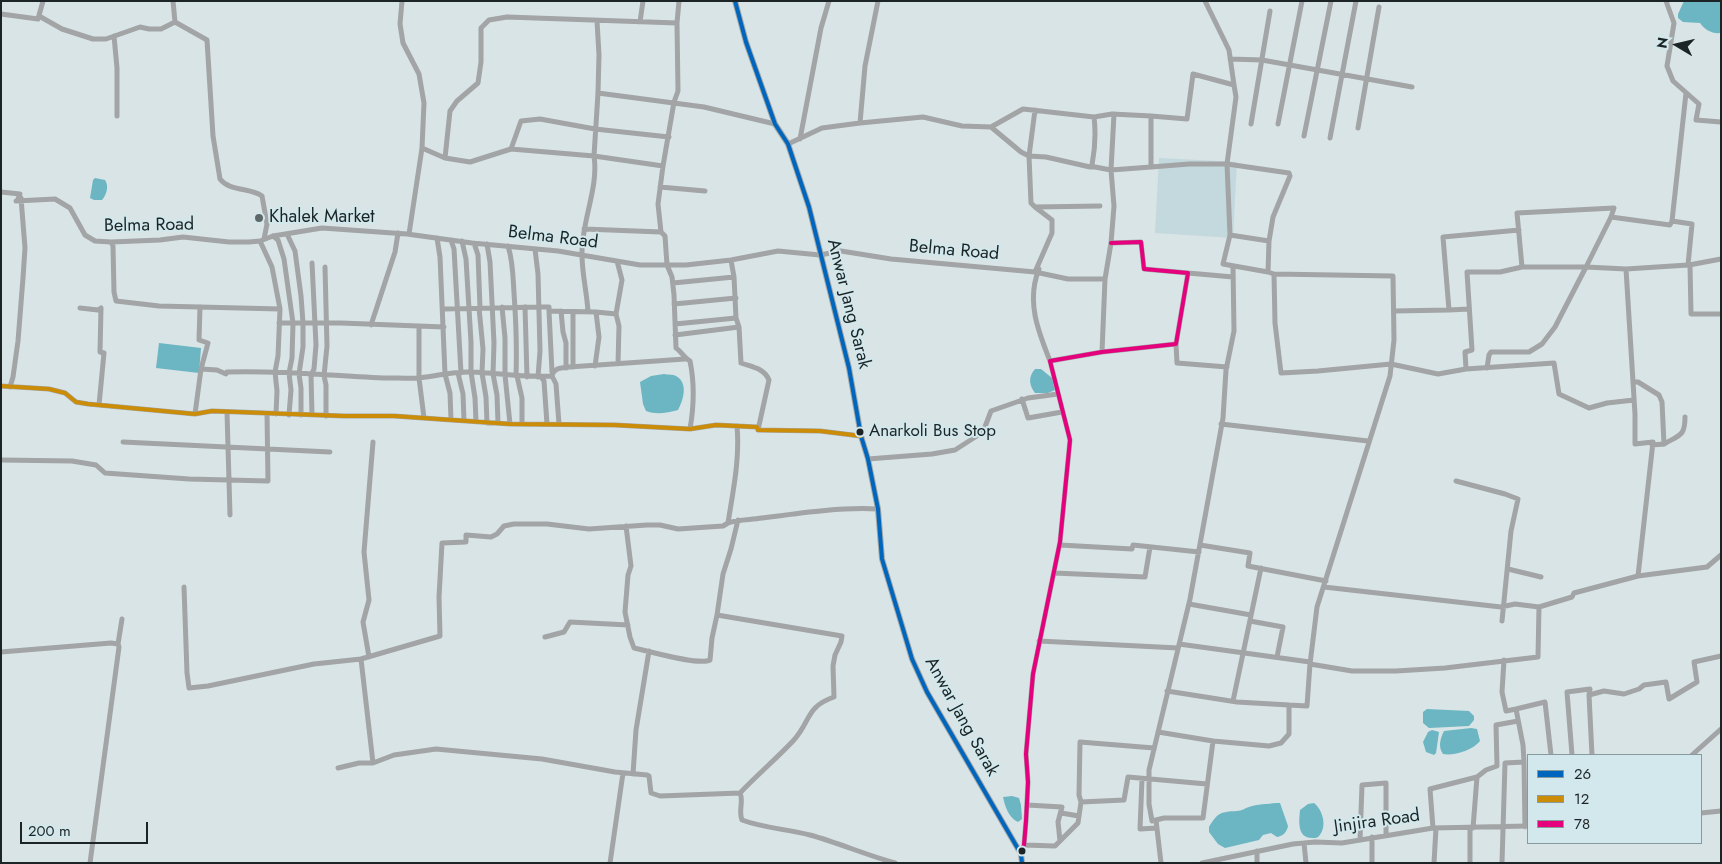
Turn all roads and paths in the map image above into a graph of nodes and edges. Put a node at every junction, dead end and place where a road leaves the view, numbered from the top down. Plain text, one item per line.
1 (43, 1) edge
2 (173, 1) edge
3 (402, 1) edge
4 (644, 1) edge
5 (679, 1) edge
6 (735, 1) edge
7 (829, 1) edge
8 (878, 1) edge
9 (1205, 1) edge
10 (1302, 1) edge
11 (1331, 1) edge
12 (1356, 1) edge
13 (1666, 1) edge
14 (1379, 7) dead end
15 (1270, 11) dead end
16 (1, 14) edge
17 (39, 16) junction
18 (597, 21) junction
19 (175, 22) junction
20 (640, 22) junction
21 (677, 23) junction
22 (114, 36) junction
23 (1230, 59) junction
24 (1262, 60) junction
25 (1290, 64) junction
26 (1317, 70) junction
27 (1343, 74) junction
28 (1367, 78) junction
29 (1234, 85) junction
30 (1412, 87) dead end
31 (598, 93) junction
32 (1686, 93) junction
33 (674, 102) junction
34 (1034, 110) junction
35 (1114, 114) junction
36 (117, 116) dead end
37 (1151, 116) junction
38 (1094, 117) junction
39 (1721, 122) edge
40 (860, 123) junction
41 (775, 124) junction
42 (1251, 124) dead end
43 (1278, 124) dead end
44 (991, 127) junction
45 (1358, 128) dead end
46 (596, 129) junction
47 (1304, 136) dead end
48 (669, 137) junction
49 (1330, 138) dead end
50 (800, 139) junction
51 (788, 144) junction
52 (422, 148) junction
53 (511, 149) junction
54 (594, 156) junction
55 (1030, 156) junction
56 (445, 158) junction
57 (1227, 164) junction
58 (663, 166) junction
59 (1151, 167) junction
60 (1090, 168) junction
61 (1111, 170) junction
62 (660, 187) junction
63 (705, 191) dead end
64 (1, 192) edge
65 (16, 201) junction
66 (1100, 206) dead end
67 (1035, 207) junction
68 (1611, 217) junction
69 (1672, 221) junction
70 (584, 229) junction
71 (1519, 230) junction
72 (661, 232) junction
73 (398, 233) junction
74 (287, 234) junction
75 (410, 234) junction
76 (1230, 235) junction
77 (273, 236) junction
78 (437, 238) junction
79 (262, 240) junction
80 (451, 240) junction
81 (1269, 241) junction
82 (110, 242) junction
83 (462, 242) junction
84 (474, 243) junction
85 (1111, 243) junction
86 (487, 244) junction
87 (508, 246) junction
88 (535, 248) junction
89 (582, 255) junction
90 (820, 255) junction
91 (731, 260) junction
92 (1721, 260) edge
93 (617, 261) junction
94 (312, 263) dead end
95 (667, 265) junction
96 (1689, 265) junction
97 (1233, 266) junction
98 (325, 267) dead end
99 (1522, 267) junction
100 (1586, 267) junction
101 (1626, 268) junction
102 (1035, 272) junction
103 (1268, 272) junction
104 (1188, 273) junction
105 (1274, 274) junction
106 (1233, 277) junction
107 (734, 278) junction
108 (1106, 279) junction
109 (673, 283) junction
110 (736, 298) junction
111 (674, 304) junction
112 (200, 307) junction
113 (502, 307) junction
114 (515, 307) junction
115 (525, 307) junction
116 (538, 307) junction
117 (80, 308) dead end
118 (469, 308) junction
119 (480, 308) junction
120 (492, 308) junction
121 (280, 309) junction
122 (456, 309) junction
123 (1469, 309) junction
124 (443, 310) junction
125 (1450, 310) junction
126 (550, 311) junction
127 (561, 311) junction
128 (1394, 311) junction
129 (573, 312) junction
130 (588, 312) junction
131 (596, 312) junction
132 (616, 314) junction
133 (1721, 314) edge
134 (736, 318) junction
135 (279, 323) junction
136 (293, 323) junction
137 (303, 323) junction
138 (315, 323) junction
139 (327, 323) junction
140 (675, 324) junction
141 (371, 325) junction
142 (419, 327) junction
143 (444, 327) junction
144 (739, 328) junction
145 (675, 334) junction
146 (1176, 344) junction
147 (1102, 352) junction
148 (685, 359) junction
149 (1050, 361) junction
150 (618, 364) junction
151 (1391, 364) junction
152 (595, 366) junction
153 (1227, 366) junction
154 (573, 367) junction
155 (566, 368) junction
156 (1487, 368) junction
157 (201, 369) junction
158 (1466, 369) junction
159 (275, 372) junction
160 (471, 372) junction
161 (289, 373) junction
162 (460, 373) junction
163 (482, 373) junction
164 (300, 374) junction
165 (445, 374) junction
166 (493, 374) junction
167 (552, 374) junction
168 (311, 375) junction
169 (505, 375) junction
170 (324, 376) junction
171 (517, 376) junction
172 (527, 377) junction
173 (539, 377) junction
174 (419, 378) junction
175 (1633, 382) junction
176 (1, 386) edge
177 (10, 387) junction
178 (1058, 394) junction
179 (1022, 400) junction
180 (1634, 400) junction
181 (99, 405) junction
182 (227, 412) junction
183 (1062, 412) junction
184 (195, 414) junction
185 (267, 414) junction
186 (276, 414) junction
187 (289, 414) junction
188 (301, 415) junction
189 (312, 415) junction
190 (326, 416) junction
191 (1685, 417) dead end
192 (424, 418) junction
193 (451, 420) junction
194 (464, 421) junction
195 (476, 422) junction
196 (487, 423) junction
197 (498, 423) junction
198 (510, 424) junction
199 (522, 424) junction
200 (547, 424) junction
201 (560, 424) junction
202 (1222, 424) junction
203 (737, 426) junction
204 (690, 429) junction
205 (758, 430) junction
206 (861, 436) junction
207 (123, 442) dead end
208 (373, 442) dead end
209 (1368, 442) junction
210 (1664, 444) junction
211 (1652, 445) junction
212 (228, 447) junction
213 (268, 449) junction
214 (330, 452) dead end
215 (868, 459) junction
216 (1, 460) edge
217 (228, 480) junction
218 (1456, 481) dead end
219 (878, 509) junction
220 (230, 515) dead end
221 (738, 520) junction
222 (728, 523) junction
223 (626, 526) junction
224 (1060, 545) junction
225 (1200, 545) junction
226 (1150, 546) junction
227 (1199, 552) junction
228 (1721, 555) edge
229 (1261, 568) junction
230 (1508, 569) junction
231 (1054, 573) junction
232 (1638, 576) junction
233 (1541, 577) dead end
234 (1326, 581) junction
235 (184, 587) dead end
236 (1324, 587) junction
237 (1189, 604) junction
238 (1503, 606) junction
239 (1538, 607) junction
240 (717, 614) junction
241 (1250, 618) junction
242 (122, 619) dead end
243 (1502, 621) dead end
244 (628, 625) junction
245 (545, 637) dead end
246 (1039, 641) junction
247 (118, 644) junction
248 (1178, 646) junction
249 (649, 651) junction
250 (1, 652) edge
251 (1243, 652) junction
252 (1721, 656) edge
253 (369, 657) junction
254 (1277, 657) junction
255 (361, 659) junction
256 (1504, 660) junction
257 (1310, 663) junction
258 (1167, 691) junction
259 (1589, 695) junction
260 (1233, 701) junction
261 (1289, 705) junction
262 (1516, 709) junction
263 (1518, 721) junction
264 (1721, 728) edge
265 (1158, 732) junction
266 (1213, 741) junction
267 (1154, 748) junction
268 (1551, 754) edge
269 (1572, 754) edge
270 (1592, 754) edge
271 (1693, 754) edge
272 (373, 762) junction
273 (1524, 762) junction
274 (338, 768) dead end
275 (623, 773) junction
276 (633, 774) junction
277 (1477, 777) junction
278 (1142, 779) junction
279 (1149, 780) junction
280 (1207, 784) junction
281 (740, 792) junction
282 (1081, 802) junction
283 (1027, 805) junction
284 (1721, 811) edge
285 (1061, 813) junction
286 (1702, 813) edge
287 (1079, 816) junction
288 (1156, 820) junction
289 (1527, 826) edge
290 (1157, 828) junction
291 (1435, 828) junction
292 (1472, 828) junction
293 (1503, 828) junction
294 (1386, 835) junction
295 (1372, 837) junction
296 (1060, 840) junction
297 (1360, 840) junction
298 (1304, 843) junction
299 (1024, 845) junction
300 (1257, 851) junction
301 (1021, 854) junction
302 (90, 863) edge
303 (610, 863) edge
304 (894, 863) edge
305 (1022, 863) edge
306 (1161, 863) edge
307 (1202, 863) edge
308 (1257, 863) edge
309 (1306, 863) edge
310 (1372, 863) edge
311 (1434, 863) edge
312 (1470, 863) edge
313 (1502, 863) edge

1 - 17 street
2 - 19 street
3 - 52 street
4 - 20 street
5 - 21 street
6 - 41 main road, Anwar Jang Sarak
7 - 50 street
8 - 40 street
9 - 23 street
10 - 25 street
11 - 26 street
12 - 27 street
13 - 32 street
14 - 28 street
15 - 24 street
16 - 17 street
17 - 22 street
18 - 20 street
18 - 31 street
18 - 56 street
19 - 22 street
19 - 79 street
20 - 21 street
21 - 33 street
22 - 36 street
23 - 24 street
23 - 29 street
24 - 25 street
24 - 42 street
25 - 26 street
25 - 43 street
26 - 27 street
26 - 47 street
27 - 28 street
27 - 49 street
28 - 30 street
28 - 45 street
29 - 37 street
29 - 57 street
31 - 33 street
31 - 46 street
32 - 39 street
32 - 69 street
33 - 41 street
33 - 48 street
34 - 38 street
34 - 44 street
34 - 55 street
35 - 37 street
35 - 38 street
35 - 61 street
37 - 59 street
38 - 60 street
40 - 44 street
40 - 50 street
41 - 51 main road, Anwar Jang Sarak
44 - 55 street
46 - 48 street
46 - 53 street
46 - 54 street
48 - 58 street
50 - 51 street
51 - 90 main road, Anwar Jang Sarak
52 - 56 street
52 - 75 street
53 - 54 street
53 - 56 street
54 - 58 street
54 - 70 street
55 - 60 street
55 - 67 street
57 - 59 street
57 - 76 street
57 - 81 street
58 - 62 street
59 - 61 street
60 - 61 street
61 - 85 street
62 - 63 street
62 - 72 street
64 - 65 street
65 - 82 street, Belma Road
65 - 177 street
66 - 67 street
67 - 102 street
68 - 69 street
68 - 71 street
68 - 100 street
69 - 96 street
70 - 72 street
70 - 89 street
71 - 99 street
71 - 125 street
72 - 95 street
73 - 74 street, Belma Road
73 - 75 street, Belma Road
73 - 141 street
74 - 77 street, Belma Road
74 - 137 street
75 - 78 street, Belma Road
76 - 81 street
76 - 97 street
77 - 79 street, Belma Road
77 - 136 street
78 - 80 street, Belma Road
78 - 124 street
79 - 82 street, Belma Road
79 - 121 street
80 - 83 street, Belma Road
80 - 122 street
81 - 103 street
82 - 112 street
83 - 84 street, Belma Road
83 - 118 street
84 - 86 street, Belma Road
84 - 119 street
85 - 104 street
85 - 108 street
86 - 87 street, Belma Road
86 - 120 street
87 - 88 street, Belma Road
87 - 114 street
88 - 89 street, Belma Road
88 - 116 street
89 - 93 street, Belma Road
89 - 130 street
90 - 91 street, Belma Road
90 - 102 street, Belma Road
90 - 206 main road, Anwar Jang Sarak
91 - 95 street, Belma Road
91 - 107 street
92 - 96 street
93 - 95 street, Belma Road
93 - 132 street
94 - 138 street
95 - 109 street
96 - 101 street
96 - 133 street
97 - 103 street
97 - 106 street
98 - 139 street
99 - 100 street
99 - 123 street
100 - 101 street
100 - 156 street
101 - 175 street
102 - 108 street, Belma Road
102 - 149 street
103 - 105 street
104 - 106 street
104 - 146 street
105 - 128 street
105 - 151 street
106 - 153 street
107 - 109 street
107 - 110 street
108 - 147 street
109 - 111 street
110 - 111 street
110 - 134 street
111 - 140 street
112 - 121 street
112 - 157 street
113 - 114 street
113 - 120 street
113 - 169 street
114 - 115 street
114 - 171 street
115 - 116 street
115 - 172 street
116 - 126 street
116 - 173 street
117 - 181 street
118 - 119 street
118 - 122 street
118 - 160 street
119 - 120 street
119 - 163 street
120 - 166 street
121 - 135 street
122 - 124 street
122 - 162 street
123 - 125 street
123 - 158 street
124 - 143 street
125 - 128 street
126 - 127 street
126 - 167 street
127 - 129 street
127 - 155 street
128 - 151 street
129 - 130 street
129 - 154 street
130 - 131 street
131 - 132 street
131 - 152 street
132 - 150 street
134 - 140 street
134 - 144 street
135 - 136 street
135 - 159 street
136 - 137 street
136 - 161 street
137 - 138 street
137 - 164 street
138 - 139 street
138 - 168 street
139 - 141 street
139 - 170 street
140 - 145 street
141 - 142 street
142 - 143 street
142 - 174 street
143 - 165 street
144 - 145 street
144 - 205 street
145 - 148 street
146 - 147 street
146 - 153 street
147 - 149 street
148 - 150 street
148 - 204 street
149 - 178 street
150 - 152 street
151 - 158 street
151 - 209 street
152 - 154 street
153 - 202 street
154 - 155 street
155 - 167 street
156 - 158 street
156 - 180 street
157 - 159 street
157 - 184 street
159 - 161 street
159 - 186 street
160 - 162 street
160 - 163 street
160 - 195 street
161 - 164 street
161 - 187 street
162 - 165 street
162 - 194 street
163 - 166 street
163 - 196 street
164 - 168 street
164 - 188 street
165 - 174 street
165 - 193 street
166 - 169 street
166 - 197 street
167 - 173 street
167 - 201 street
168 - 170 street
168 - 189 street
169 - 171 street
169 - 198 street
170 - 174 street
170 - 190 street
171 - 172 street
171 - 199 street
172 - 173 street
173 - 200 street
174 - 192 street
175 - 180 street
175 - 210 street
176 - 177 street
177 - 181 street
178 - 179 street
178 - 183 street
179 - 183 street
179 - 215 street
180 - 211 street
181 - 184 street
182 - 184 street
182 - 185 street
182 - 212 street
183 - 224 street
185 - 186 street
185 - 213 street
186 - 187 street
187 - 188 street
188 - 189 street
189 - 190 street
190 - 192 street
191 - 210 street
192 - 193 street
193 - 194 street
194 - 195 street
195 - 196 street
196 - 197 street
197 - 198 street
198 - 199 street
199 - 200 street
200 - 201 street
201 - 204 street
202 - 209 street
202 - 225 street
203 - 204 street
203 - 205 street
203 - 222 street
205 - 206 street
206 - 215 main road, Anwar Jang Sarak
207 - 212 street
208 - 253 street
209 - 234 street
210 - 211 street
211 - 232 street
212 - 213 street
212 - 217 street
213 - 214 street
213 - 217 street
215 - 219 main road, Anwar Jang Sarak
216 - 217 street
217 - 220 street
218 - 230 street
219 - 221 street
219 - 301 main road, Anwar Jang Sarak
221 - 222 street
221 - 240 street
222 - 223 street
223 - 244 street
223 - 253 street
224 - 226 street
224 - 231 street
225 - 227 street
225 - 229 street
226 - 227 street
226 - 231 street
227 - 237 street
228 - 232 street
229 - 234 street
229 - 241 street
230 - 233 street
230 - 238 street
231 - 246 street
232 - 239 street
234 - 236 street
235 - 255 street
236 - 238 street
236 - 257 street
237 - 241 street
237 - 248 street
238 - 239 street
238 - 243 street
239 - 256 street
240 - 249 street
240 - 281 street
241 - 251 street
241 - 254 street
242 - 247 street
244 - 245 street
244 - 249 street
246 - 248 street
246 - 283 street
247 - 250 street
247 - 302 street
248 - 251 street
248 - 258 street
249 - 276 street
251 - 254 street
251 - 260 street
252 - 259 street
253 - 255 street
254 - 257 street
255 - 272 street
256 - 257 street
256 - 262 street
257 - 261 street
258 - 260 street
258 - 265 street
259 - 269 street
259 - 270 street
260 - 261 street
261 - 266 street
262 - 263 street
262 - 268 street
263 - 273 street
263 - 277 street
264 - 271 street
265 - 266 street
265 - 267 street
266 - 280 street
267 - 279 street
267 - 282 street
272 - 274 street
272 - 275 street
273 - 289 street
273 - 293 street
275 - 276 street
275 - 303 street
276 - 281 street
277 - 291 street
277 - 292 street
278 - 279 street
278 - 282 street
278 - 290 street
279 - 280 street
279 - 288 street
280 - 288 street
281 - 304 street
282 - 287 street
283 - 285 street
283 - 299 street
284 - 286 street
285 - 287 street
285 - 296 street
287 - 296 street
288 - 290 street
289 - 293 street, Jinjira Road
290 - 306 street
291 - 292 street, Jinjira Road
291 - 294 street, Jinjira Road
291 - 311 street
292 - 293 street, Jinjira Road
292 - 312 street
293 - 313 street
294 - 295 street, Jinjira Road
294 - 297 street
295 - 297 street, Jinjira Road
295 - 310 street
296 - 299 street
297 - 298 street, Jinjira Road
298 - 300 street, Jinjira Road
298 - 309 street
299 - 301 street
300 - 307 street, Jinjira Road
300 - 308 street
301 - 305 main road, Anwar Jang Sarak

